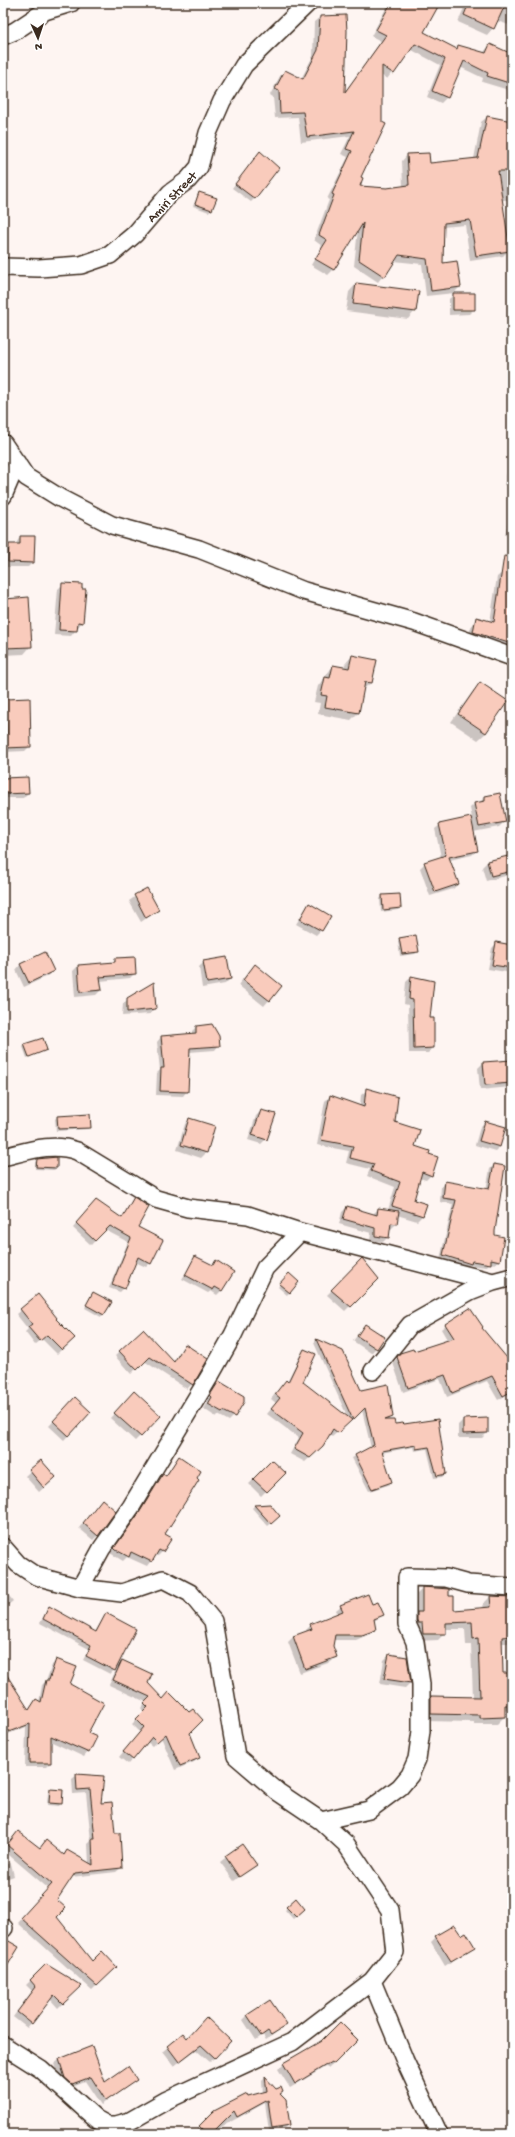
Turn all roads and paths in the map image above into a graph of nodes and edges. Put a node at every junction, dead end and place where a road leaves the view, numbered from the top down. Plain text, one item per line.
1 (32, 3) edge
2 (71, 3) edge
3 (308, 3) edge
4 (30, 21) junction
5 (3, 36) edge
6 (3, 267) edge
7 (3, 443) edge
8 (17, 463) junction
9 (3, 496) edge
10 (512, 657) edge
11 (3, 1157) edge
12 (300, 1232) junction
13 (512, 1277) edge
14 (493, 1282) junction
15 (373, 1371) dead end
16 (3, 1547) edge
17 (80, 1588) junction
18 (512, 1588) edge
19 (321, 1821) junction
20 (372, 1981) junction
21 (3, 2045) edge
22 (439, 2134) edge

1 - 4 street
2 - 4 street
3 - 6 street, Amiri Street
4 - 5 street
7 - 8 street
8 - 9 street
8 - 10 street
11 - 12 street
12 - 14 street
12 - 17 street
13 - 14 street
14 - 15 street
16 - 17 street
17 - 19 street
18 - 19 street
19 - 20 street
20 - 21 street
20 - 22 street

